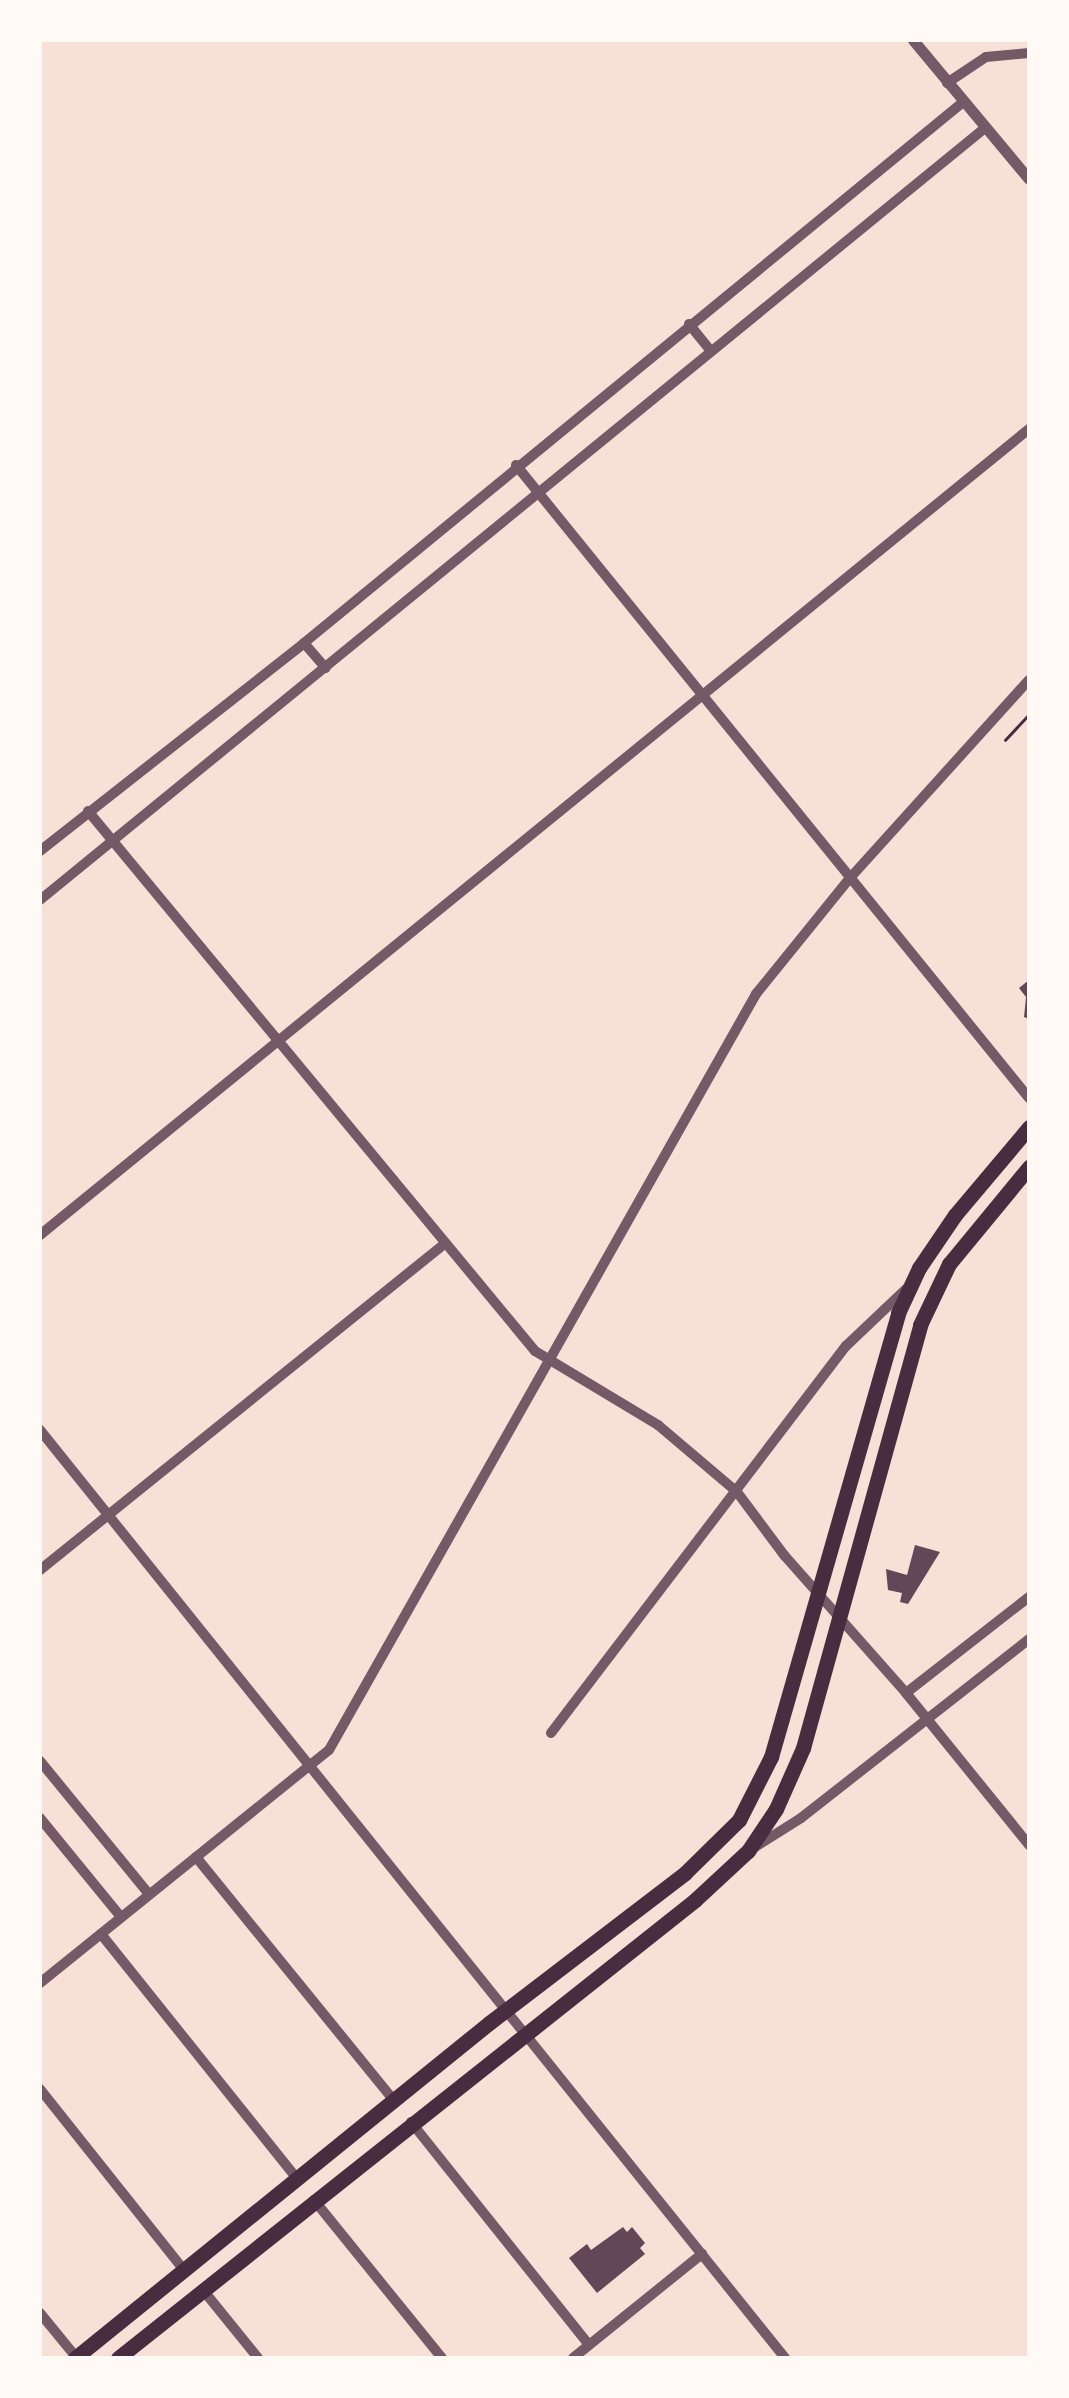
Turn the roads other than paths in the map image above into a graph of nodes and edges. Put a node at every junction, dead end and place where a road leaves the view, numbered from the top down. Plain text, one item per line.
1 (913, 40) edge
2 (1029, 53) edge
3 (947, 83) junction
4 (963, 102) junction
5 (984, 128) junction
6 (1029, 179) edge
7 (689, 324) junction
8 (710, 350) junction
9 (1029, 429) edge
10 (516, 465) junction
11 (537, 491) junction
12 (304, 642) junction
13 (326, 668) junction
14 (1029, 680) edge
15 (702, 695) junction
16 (88, 812) junction
17 (113, 842) junction
18 (40, 851) edge
19 (850, 878) junction
20 (40, 900) edge
21 (279, 1041) junction
22 (1029, 1098) edge
23 (1029, 1127) edge
24 (1029, 1166) edge
25 (40, 1235) edge
26 (443, 1245) junction
27 (911, 1285) junction
28 (548, 1360) junction
29 (40, 1430) edge
30 (737, 1492) junction
31 (108, 1515) junction
32 (40, 1570) edge
33 (818, 1593) junction
34 (1029, 1597) edge
35 (840, 1618) junction
36 (1029, 1639) edge
37 (906, 1693) junction
38 (927, 1719) junction
39 (551, 1733) dead end
40 (40, 1762) edge
41 (311, 1764) junction
42 (40, 1818) edge
43 (1029, 1845) edge
44 (748, 1851) junction
45 (196, 1856) junction
46 (149, 1894) junction
47 (121, 1917) junction
48 (101, 1934) junction
49 (40, 1983) edge
50 (508, 2009) junction
51 (526, 2032) junction
52 (40, 2089) edge
53 (394, 2101) junction
54 (411, 2122) junction
55 (298, 2180) junction
56 (314, 2200) junction
57 (702, 2254) junction
58 (184, 2270) junction
59 (203, 2290) junction
60 (40, 2313) edge
61 (589, 2345) junction
62 (76, 2358) edge
63 (118, 2358) edge
64 (258, 2358) edge
65 (442, 2358) edge
66 (573, 2358) edge
67 (786, 2358) edge

1 - 3 street
2 - 3 street
3 - 4 street
4 - 5 street
4 - 7 street
5 - 6 street
5 - 8 street
7 - 8 street
7 - 10 street
8 - 11 street
9 - 15 street
10 - 11 street
10 - 12 street
11 - 13 street
11 - 15 street
12 - 13 street
12 - 16 street
13 - 17 street
14 - 19 street
15 - 19 street
15 - 21 street
16 - 17 street
16 - 18 street
17 - 20 street
17 - 21 street
19 - 22 street
19 - 28 street
21 - 25 street
21 - 26 street
23 - 27 main road
24 - 35 main road
26 - 28 street
26 - 31 street
27 - 30 street
27 - 33 main road
28 - 30 street
28 - 41 street
29 - 31 street
30 - 33 street
30 - 39 street
31 - 32 street
31 - 41 street
33 - 35 street
33 - 50 main road
34 - 37 street
35 - 37 street
35 - 44 main road
36 - 38 street
37 - 38 street
38 - 43 street
38 - 44 street
40 - 46 street
41 - 45 street
41 - 50 street
42 - 47 street
44 - 51 main road
45 - 46 street
45 - 53 street
46 - 47 street
47 - 48 street
48 - 49 street
48 - 55 street
50 - 51 street
50 - 53 main road
51 - 54 main road
51 - 57 street
52 - 58 street
53 - 55 main road
54 - 56 main road
54 - 61 street
55 - 58 main road
56 - 59 main road
56 - 65 street
57 - 61 street
57 - 67 street
58 - 62 main road
59 - 63 main road
59 - 64 street
60 - 62 street
61 - 66 street

